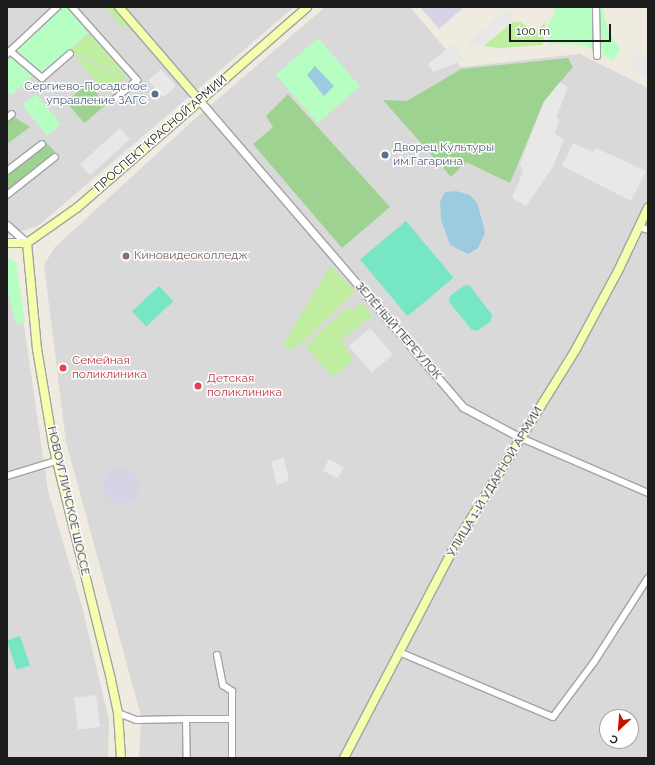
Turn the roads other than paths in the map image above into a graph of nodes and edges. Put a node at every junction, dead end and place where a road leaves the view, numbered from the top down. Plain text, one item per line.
1 (57, 7) edge
2 (72, 7) edge
3 (119, 7) edge
4 (307, 7) edge
5 (596, 7) edge
6 (8, 52) edge
7 (70, 54) dead end
8 (597, 56) dead end
9 (115, 99) dead end
10 (199, 100) junction
11 (42, 144) dead end
12 (55, 157) dead end
13 (7, 171) edge
14 (7, 195) edge
15 (648, 208) edge
16 (7, 226) edge
17 (644, 228) edge
18 (7, 243) edge
19 (27, 243) junction
20 (521, 438) junction
21 (56, 461) junction
22 (7, 476) edge
23 (648, 493) edge
24 (648, 578) edge
25 (399, 652) junction
26 (217, 655) dead end
27 (118, 713) junction
28 (186, 719) junction
29 (232, 719) junction
30 (121, 758) edge
31 (188, 758) edge
32 (232, 758) edge
33 (344, 758) edge

1 - 6 street
2 - 9 street
3 - 10 main road
4 - 10 main road, ПРОСПЕКТ КРАСНОЙ АРМИИ
5 - 8 street
6 - 7 street
10 - 19 main road, ПРОСПЕКТ КРАСНОЙ АРМИИ
10 - 20 street, ЗЕЛЁНЫЙ ПЕРЕУЛОК
11 - 13 street
12 - 14 street
15 - 17 main road, УЛИЦА 1-Й УДАРНОЙ АРМИИ
16 - 19 street
17 - 20 main road, УЛИЦА 1-Й УДАРНОЙ АРМИИ
18 - 19 main road
19 - 21 main road, НОВОУГЛИЧСКОЕ ШОССЕ
20 - 23 street, ЗЕЛЁНЫЙ ПЕРЕУЛОК
20 - 25 main road, УЛИЦА 1-Й УДАРНОЙ АРМИИ
21 - 22 street
21 - 27 main road, НОВОУГЛИЧСКОЕ ШОССЕ
24 - 25 street
25 - 33 main road, УЛИЦА 1-Й УДАРНОЙ АРМИИ
26 - 29 street
27 - 28 street
27 - 30 main road, НОВОУГЛИЧСКОЕ ШОССЕ
28 - 29 street
28 - 31 street
29 - 32 street

